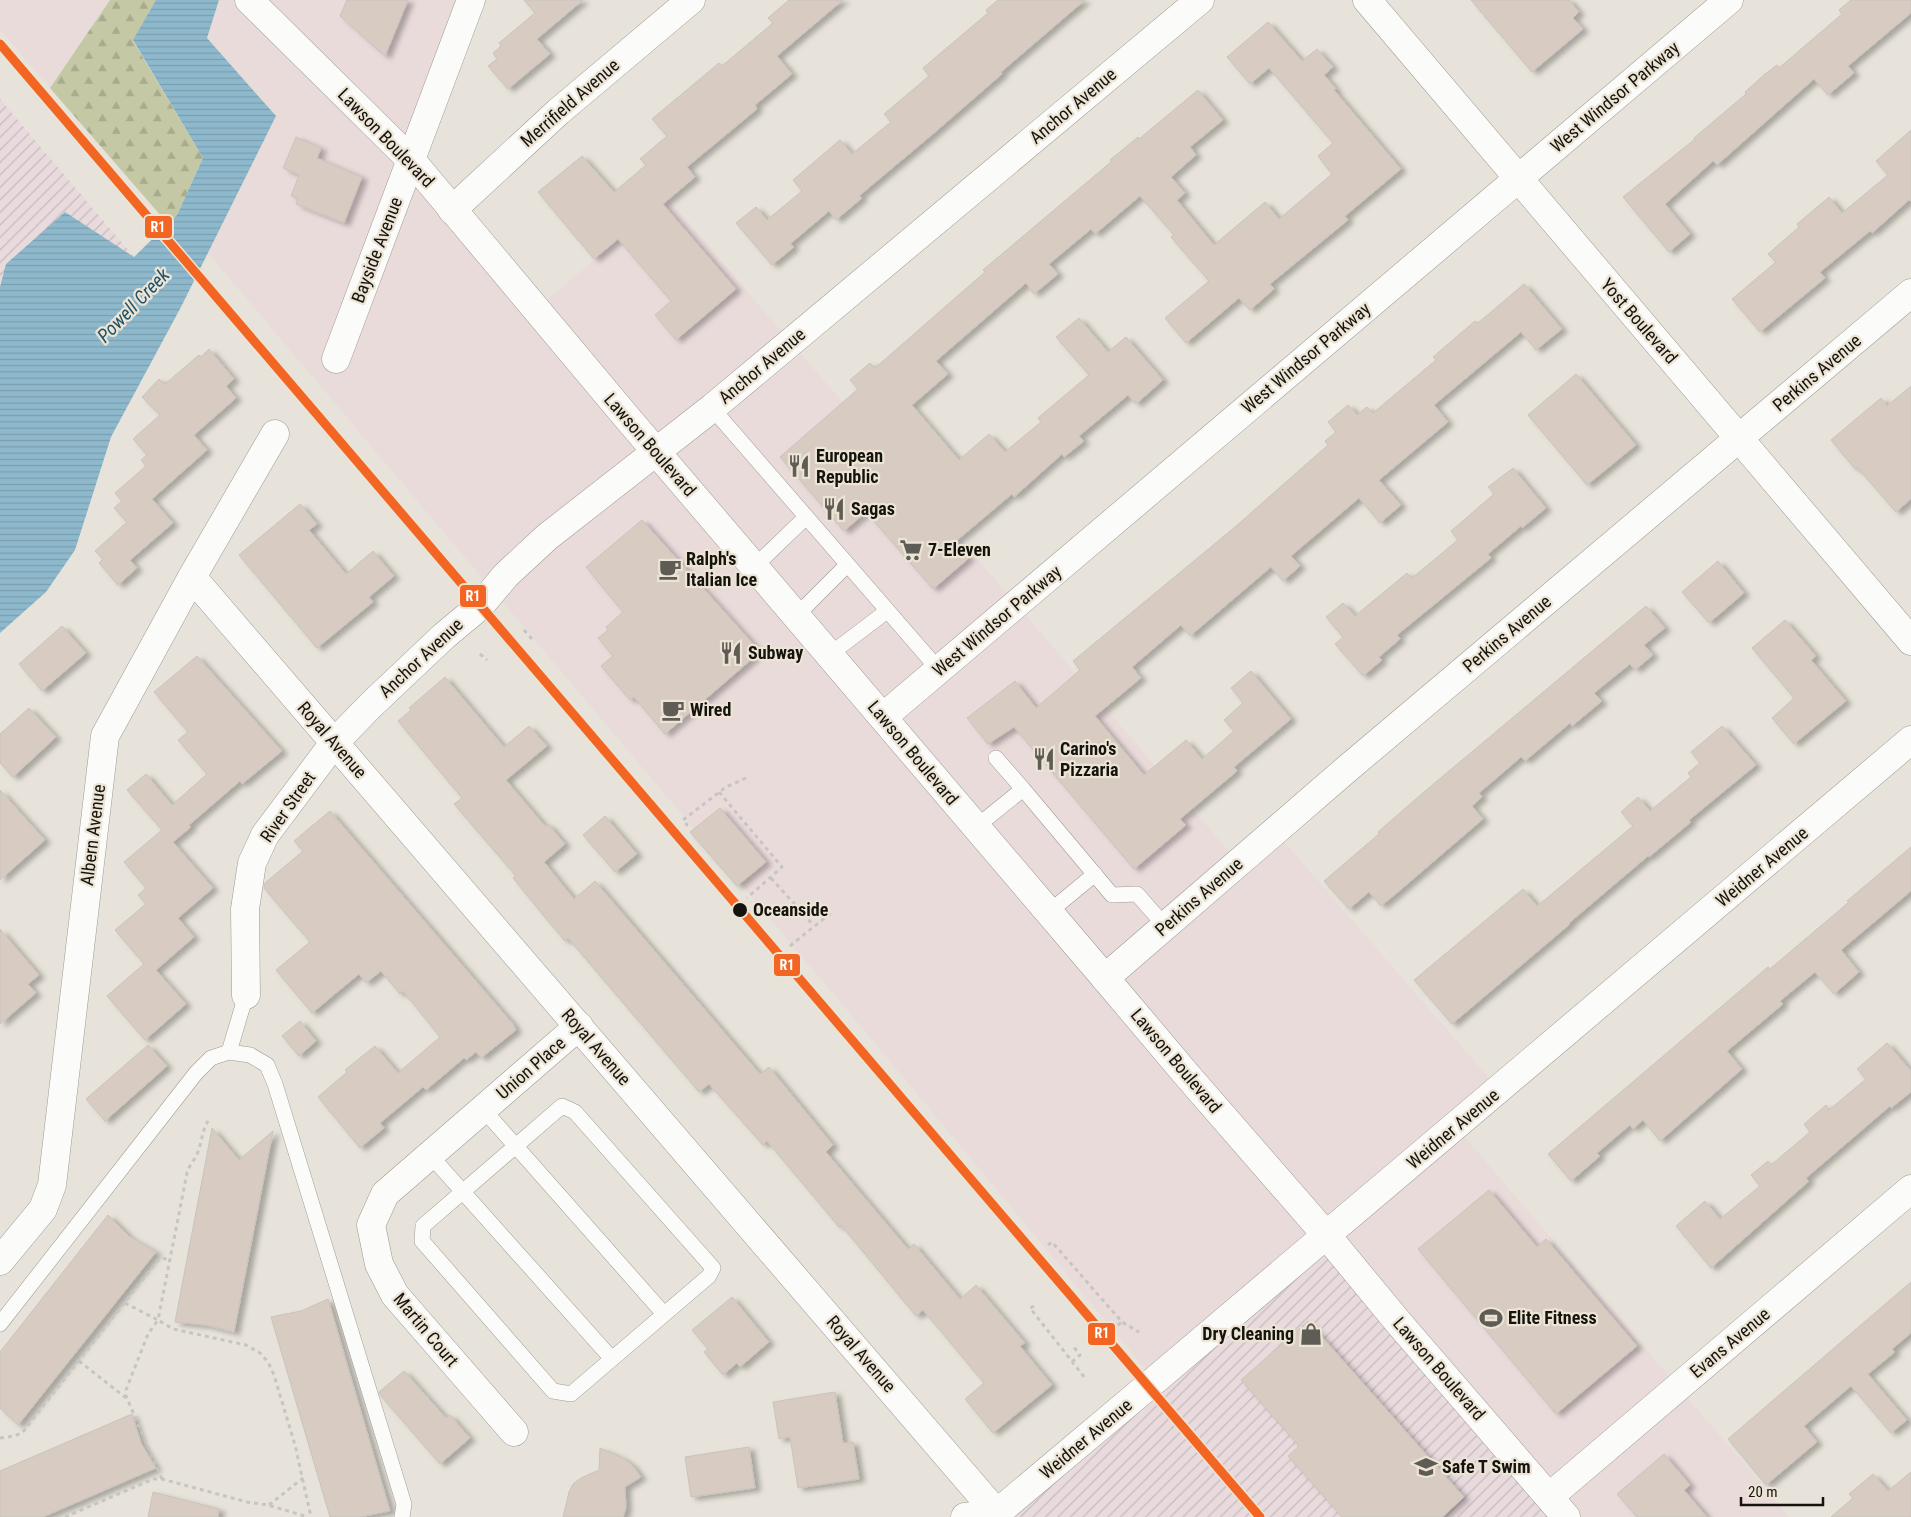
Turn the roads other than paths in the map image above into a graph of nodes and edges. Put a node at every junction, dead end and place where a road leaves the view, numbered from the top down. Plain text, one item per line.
1 (471, 0) edge
2 (691, 0) edge
3 (1200, 0) edge
4 (1367, 0) edge
5 (1729, 0) edge
6 (255, 6) edge
7 (412, 161) junction
8 (1518, 179) junction
9 (452, 210) junction
10 (1911, 293) edge
11 (336, 359) dead end
12 (712, 408) junction
13 (275, 434) dead end
14 (1740, 439) junction
15 (656, 451) junction
16 (806, 517) junction
17 (847, 565) junction
18 (754, 567) junction
19 (192, 577) junction
20 (887, 611) junction
21 (796, 616) junction
22 (1911, 641) edge
23 (829, 655) junction
24 (939, 670) junction
25 (883, 717) junction
26 (1911, 740) edge
27 (334, 743) junction
28 (996, 758) dead end
29 (1023, 789) junction
30 (976, 827) junction
31 (1094, 874) junction
32 (1050, 912) junction
33 (1165, 926) junction
34 (1105, 978) junction
35 (246, 995) joint
36 (579, 1026) junction
37 (229, 1052) junction
38 (483, 1109) junction
39 (515, 1145) junction
40 (430, 1155) junction
41 (1911, 1189) edge
42 (463, 1191) junction
43 (1326, 1236) junction
44 (0, 1261) edge
45 (664, 1314) junction
46 (0, 1324) edge
47 (612, 1359) junction
48 (514, 1432) dead end
49 (1558, 1507) edge
50 (405, 1512) edge
51 (997, 1516) edge
52 (965, 1517) edge

1 - 7 street, Bayside Avenue
2 - 9 street, Merrifield Avenue
3 - 12 street, Anchor Avenue
4 - 8 street, Yost Boulevard
5 - 8 street, West Windsor Parkway
6 - 7 street, Lawson Boulevard
7 - 9 street, Lawson Boulevard
7 - 11 street, Bayside Avenue
8 - 14 street, Yost Boulevard
8 - 24 street, West Windsor Parkway
9 - 15 street, Lawson Boulevard
10 - 14 street, Perkins Avenue
12 - 15 street, Anchor Avenue
12 - 16 lane
13 - 19 street, Albern Avenue
14 - 22 street, Yost Boulevard
14 - 33 street, Perkins Avenue
15 - 18 street, Lawson Boulevard
15 - 27 street, Anchor Avenue
16 - 17 lane
16 - 18 lane
17 - 20 lane
17 - 21 lane
18 - 21 street, Lawson Boulevard
19 - 27 street, Royal Avenue
19 - 44 street, Albern Avenue
20 - 23 lane
20 - 24 lane
21 - 23 street, Lawson Boulevard
23 - 25 street, Lawson Boulevard
24 - 25 street, West Windsor Parkway
25 - 30 street, Lawson Boulevard
26 - 43 street, Weidner Avenue
27 - 35 street, River Street
27 - 36 street, Royal Avenue
28 - 29 lane
29 - 30 lane
29 - 31 lane
30 - 32 street, Lawson Boulevard
31 - 32 lane
31 - 33 lane
32 - 34 street, Lawson Boulevard
33 - 34 street, Perkins Avenue
34 - 43 street, Lawson Boulevard
35 - 37 lane
36 - 38 street, Union Place
36 - 51 street, Royal Avenue
37 - 46 lane
37 - 50 lane
38 - 39 lane
38 - 40 street, Martin Court
39 - 42 lane
39 - 45 lane
39 - 45 lane
40 - 42 lane
40 - 48 street, Martin Court
41 - 49 street, Evans Avenue
42 - 47 lane
42 - 47 lane
43 - 49 street, Lawson Boulevard
43 - 51 street, Weidner Avenue
45 - 47 lane
51 - 52 street

